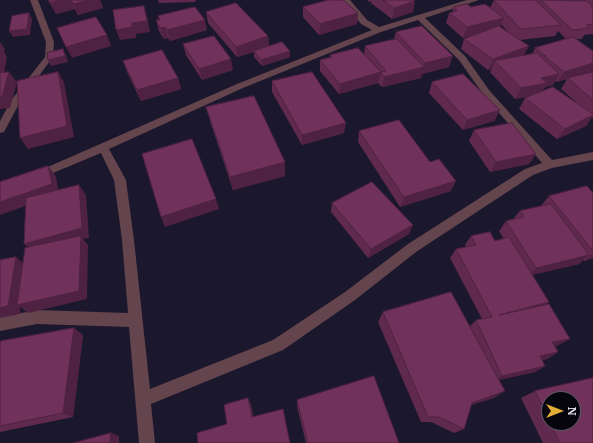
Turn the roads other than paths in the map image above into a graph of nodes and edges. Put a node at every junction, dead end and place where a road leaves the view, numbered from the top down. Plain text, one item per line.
1 (34, 0) edge
2 (346, 0) edge
3 (475, 0) edge
4 (419, 17) junction
5 (378, 30) junction
6 (0, 130) edge
7 (103, 147) junction
8 (593, 156) edge
9 (550, 164) junction
10 (27, 179) edge
11 (135, 320) junction
12 (0, 324) edge
13 (142, 400) junction
14 (146, 443) edge

1 - 6 street
2 - 5 street
3 - 4 street
4 - 5 street
4 - 9 street
5 - 7 street
7 - 10 street
7 - 11 street
8 - 9 street
9 - 13 street
11 - 12 street
11 - 13 street
13 - 14 street

